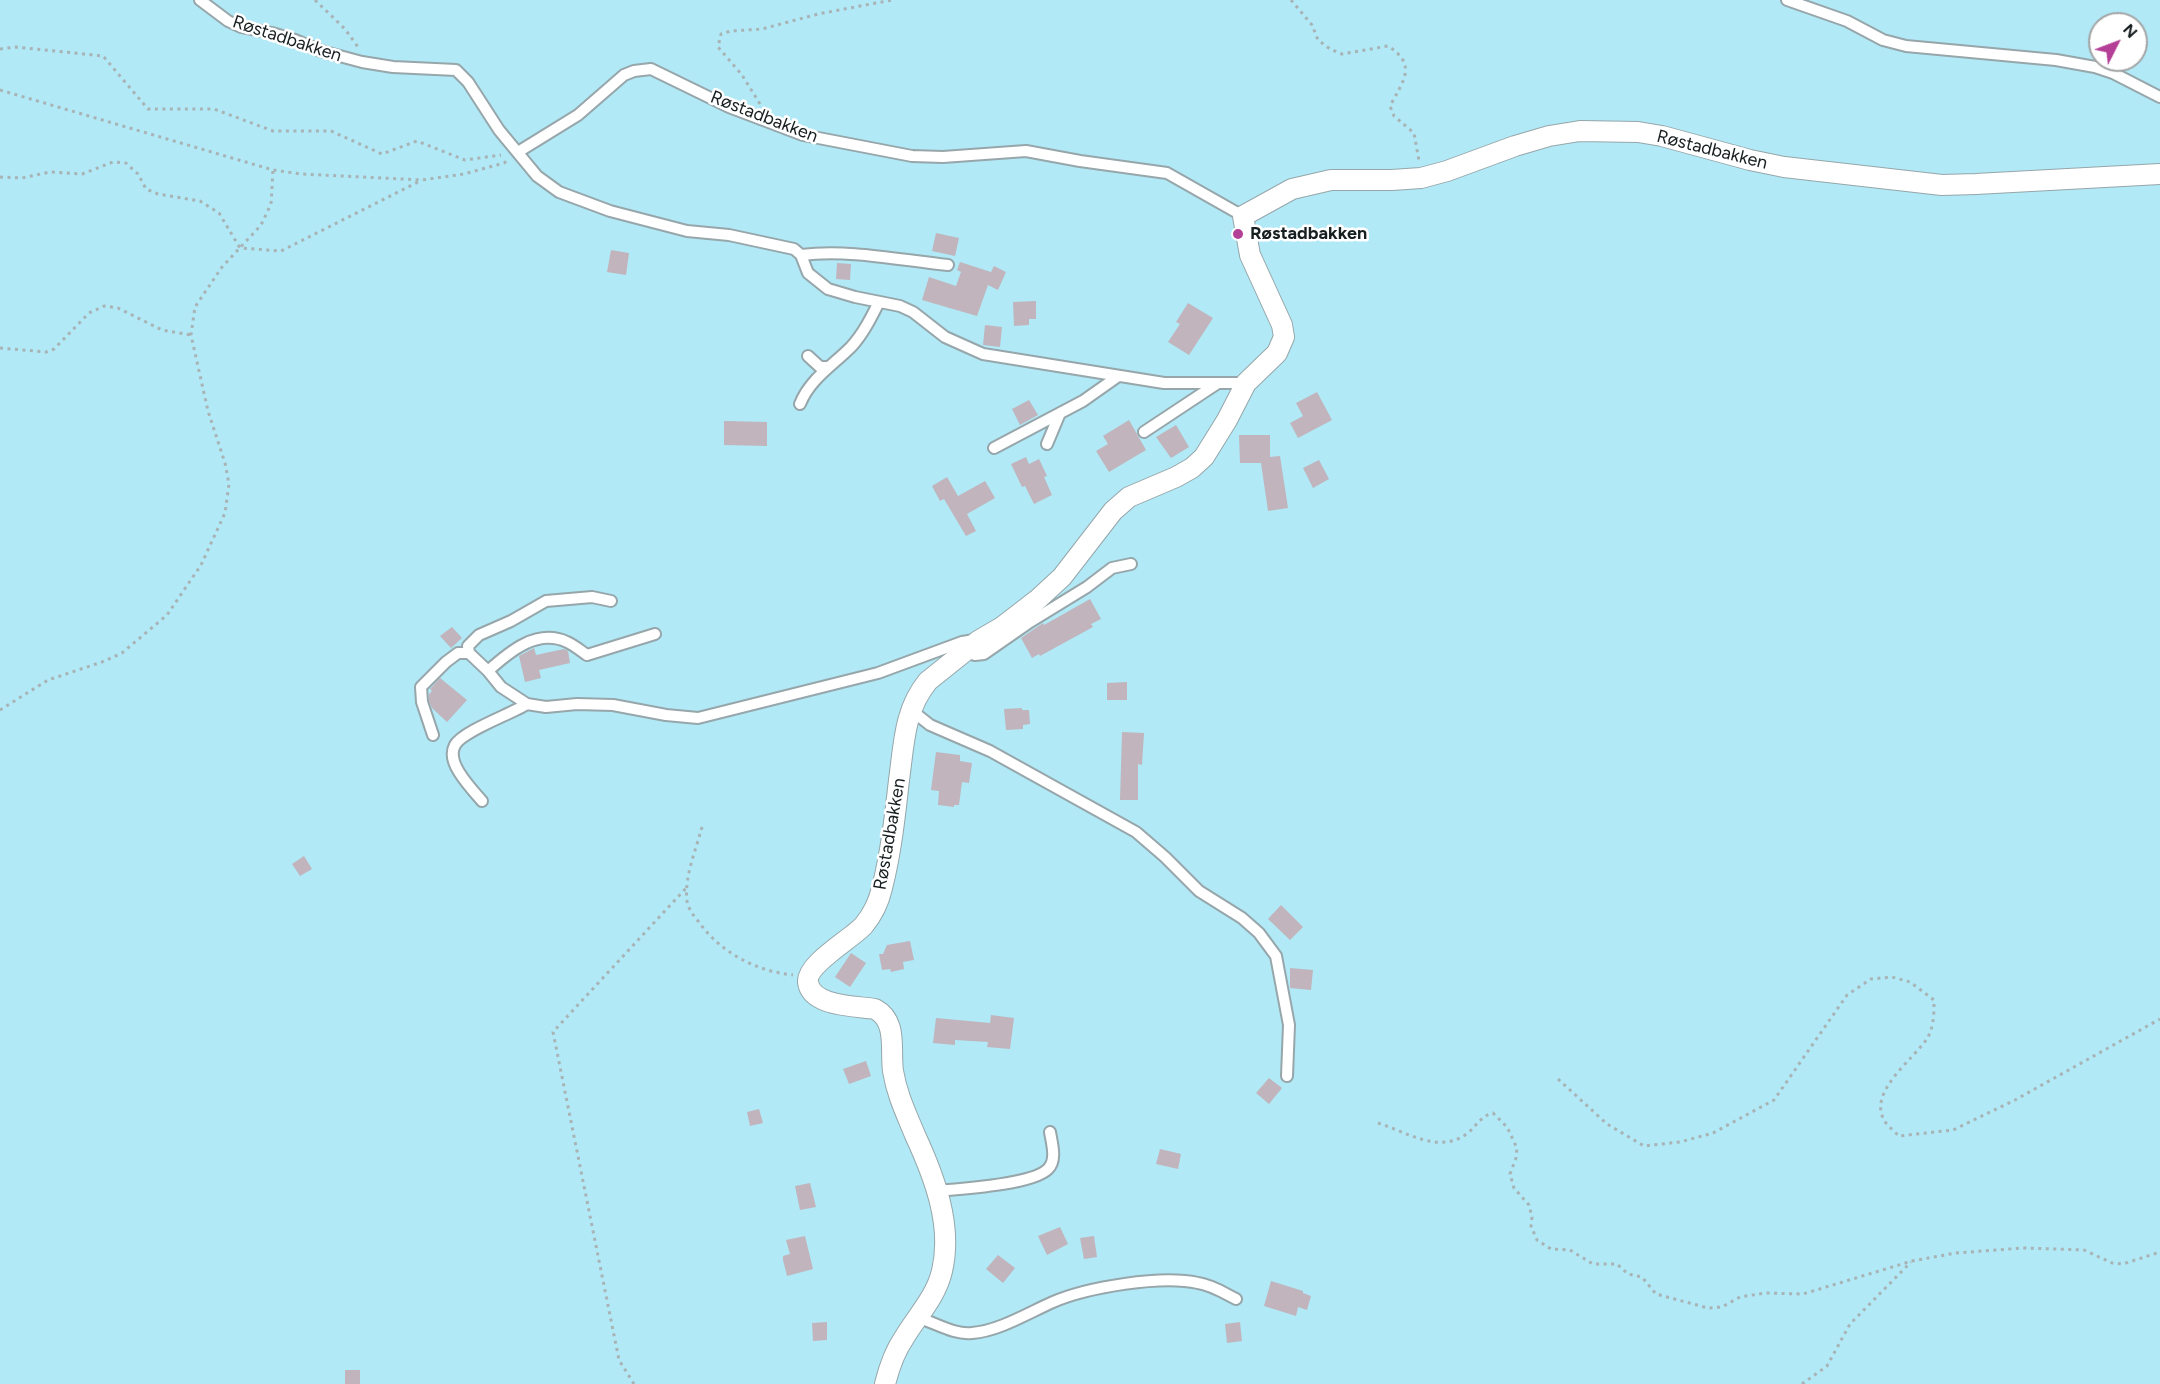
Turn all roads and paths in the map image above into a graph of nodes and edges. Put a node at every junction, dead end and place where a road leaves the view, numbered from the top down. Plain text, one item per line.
1 (200, 0) edge
2 (315, 0) edge
3 (892, 0) edge
4 (1291, 0) edge
5 (1787, 0) edge
6 (0, 49) edge
7 (362, 62) junction
8 (0, 90) edge
9 (2160, 97) edge
10 (774, 125) junction
11 (518, 152) junction
12 (273, 170) junction
13 (2160, 174) edge
14 (0, 177) edge
15 (1421, 178) junction
16 (422, 180) junction
17 (1243, 216) junction
18 (240, 248) junction
19 (801, 255) junction
20 (948, 265) dead end
21 (879, 302) junction
22 (191, 335) junction
23 (0, 348) edge
24 (808, 356) dead end
25 (828, 368) junction
26 (1117, 377) junction
27 (1221, 382) junction
28 (1246, 383) junction
29 (800, 404) dead end
30 (1060, 413) junction
31 (1144, 432) dead end
32 (1047, 444) dead end
33 (994, 448) dead end
34 (1131, 564) dead end
35 (611, 601) dead end
36 (655, 634) dead end
37 (972, 646) junction
38 (469, 653) junction
39 (488, 671) junction
40 (527, 704) junction
41 (0, 710) edge
42 (911, 710) junction
43 (433, 735) dead end
44 (482, 801) dead end
45 (702, 827) dead end
46 (687, 887) junction
47 (810, 974) junction
48 (2160, 1019) edge
49 (1287, 1076) dead end
50 (1558, 1079) dead end
51 (1378, 1123) dead end
52 (1050, 1132) dead end
53 (936, 1191) junction
54 (2160, 1252) edge
55 (1912, 1261) junction
56 (1236, 1299) dead end
57 (919, 1318) junction
58 (634, 1384) edge
59 (885, 1384) edge
60 (1802, 1384) edge

1 - 7 lane, Røstadbakken
2 - 7 path
3 - 10 path
4 - 15 path
5 - 9 lane
6 - 11 path
7 - 11 lane, Røstadbakken
8 - 12 path
10 - 11 lane, Røstadbakken
10 - 17 lane, Røstadbakken
11 - 16 path
11 - 19 lane, Røstadbakken
12 - 16 path
12 - 18 path
13 - 15 street, Røstadbakken
14 - 18 path
15 - 17 street, Røstadbakken
16 - 18 path
17 - 28 street, Røstadbakken
18 - 22 path
19 - 20 lane, Røstadbakken
19 - 21 lane
21 - 25 lane
21 - 26 lane
22 - 23 path
22 - 41 path
24 - 25 lane
25 - 29 lane
26 - 27 lane
26 - 30 lane
27 - 28 lane
27 - 31 lane
28 - 37 street, Røstadbakken
30 - 32 lane
30 - 33 lane
34 - 37 lane, Røstadbakken
35 - 38 lane
36 - 39 lane
37 - 40 lane, Røstadbakken
37 - 42 street, Røstadbakken
38 - 39 lane, Røstadbakken
38 - 43 lane
39 - 40 lane, Røstadbakken
40 - 44 lane
42 - 47 street, Røstadbakken
42 - 49 lane
45 - 46 path
46 - 47 path
46 - 58 path
47 - 53 street
48 - 50 path
51 - 55 path
52 - 53 lane
53 - 57 street
54 - 55 path
55 - 60 path
56 - 57 lane
57 - 59 street

